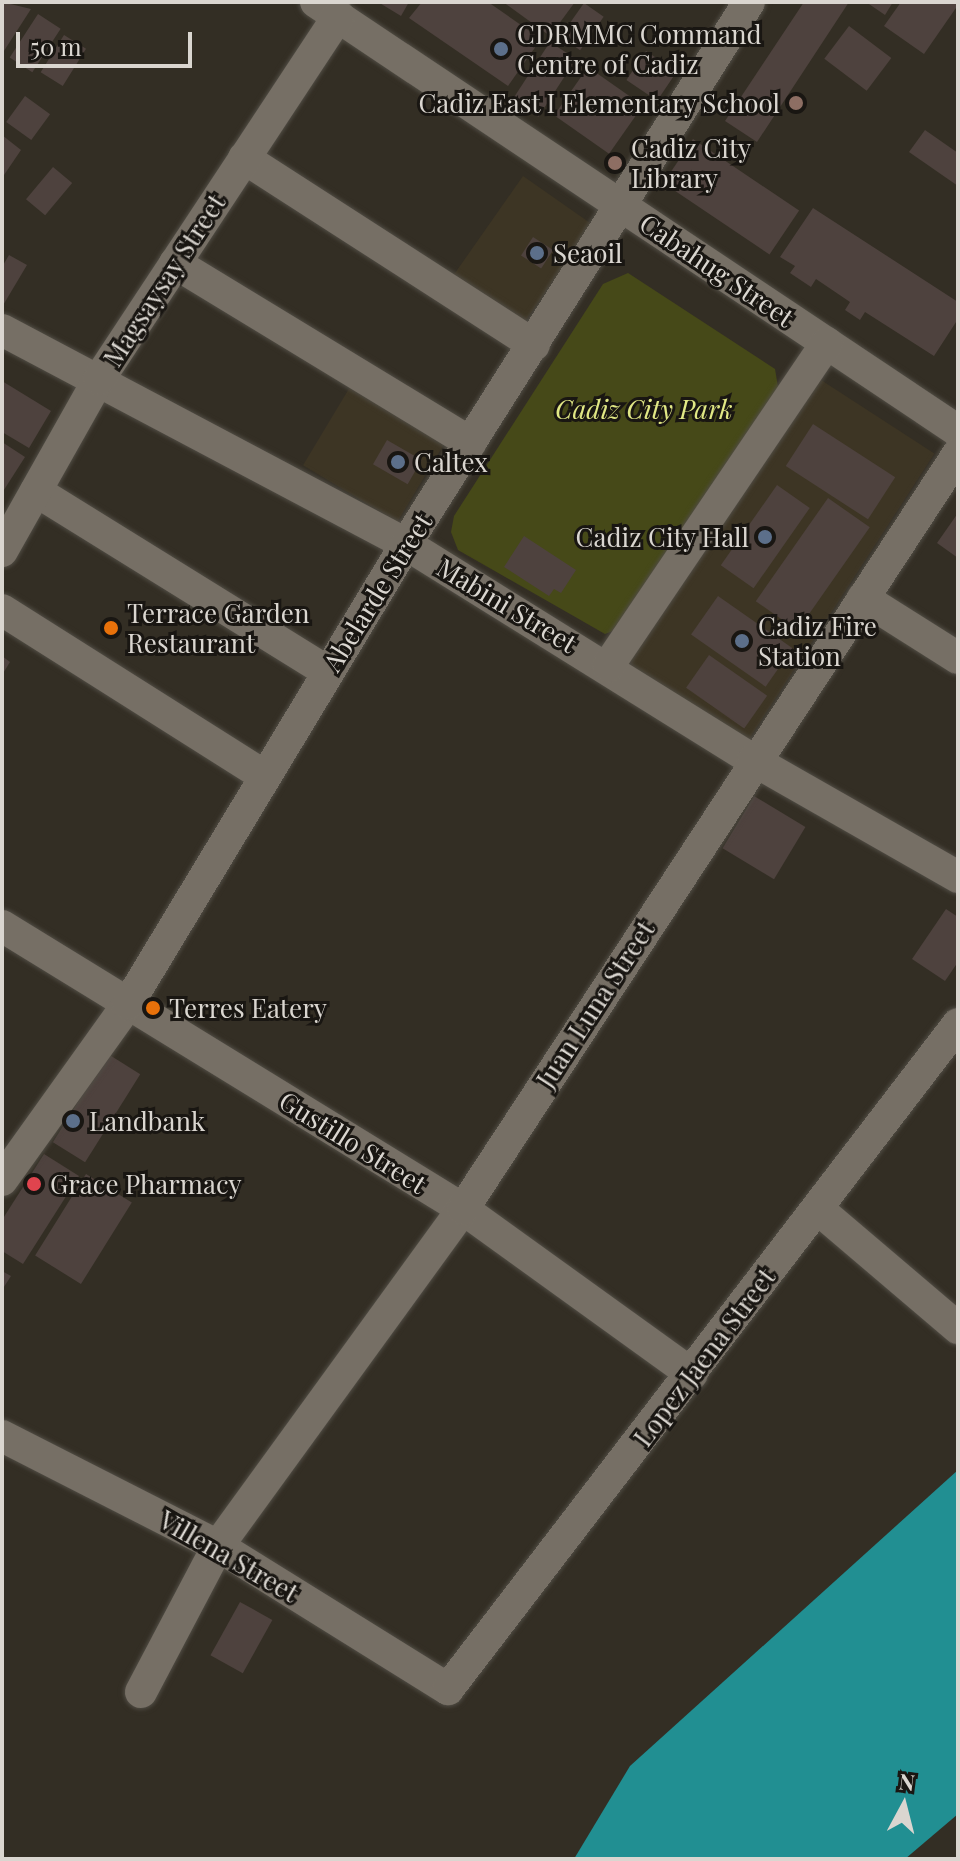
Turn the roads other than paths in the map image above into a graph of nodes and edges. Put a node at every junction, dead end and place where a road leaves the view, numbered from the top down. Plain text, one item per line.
1 (749, 2) edge
2 (327, 9) edge
3 (244, 158) junction
4 (623, 207) junction
5 (175, 263) junction
6 (2, 330) edge
7 (827, 343) junction
8 (534, 345) junction
9 (99, 379) junction
10 (958, 431) edge
11 (471, 443) junction
12 (958, 454) edge
13 (36, 491) junction
14 (406, 544) junction
15 (3, 548) edge
16 (863, 598) junction
17 (2, 610) edge
18 (958, 658) edge
19 (608, 666) junction
20 (328, 672) junction
21 (753, 760) junction
22 (265, 776) junction
23 (958, 877) edge
24 (2, 926) edge
25 (128, 1004) junction
26 (958, 1024) edge
27 (2, 1180) edge
28 (463, 1209) junction
29 (818, 1209) junction
30 (958, 1328) edge
31 (692, 1374) junction
32 (2, 1436) edge
33 (218, 1546) junction
34 (448, 1689) joint
35 (141, 1692) dead end

1 - 4 street, Abelarde Street
2 - 3 street, Magsaysay Street
2 - 4 street, Cabahug Street
3 - 5 street, Magsaysay Street
3 - 8 street
4 - 7 street, Cabahug Street
4 - 8 street, Abelarde Street
5 - 9 street, Magsaysay Street
5 - 11 street
6 - 9 street, Mabini Street
7 - 10 street, Cabahug Street
7 - 19 street
8 - 11 street, Abelarde Street
9 - 13 street, Magsaysay Street
9 - 14 street, Mabini Street
11 - 14 street, Abelarde Street
12 - 16 street, Juan Luna Street
13 - 15 street, Magsaysay Street
13 - 20 street
14 - 19 street, Mabini Street
14 - 20 street, Abelarde Street
16 - 18 street
16 - 21 street, Juan Luna Street
17 - 22 street
19 - 21 street, Mabini Street
20 - 22 street, Abelarde Street
21 - 23 street, Mabini Street
21 - 28 street, Juan Luna Street
22 - 25 street, Abelarde Street
24 - 25 street, Gustillo Street
25 - 27 street, Abelarde Street
25 - 28 street, Gustillo Street
26 - 29 street, Lopez Jaena Street
28 - 31 street, Gustillo Street
28 - 33 street, Juan Luna Street
29 - 30 street
29 - 31 street, Lopez Jaena Street
31 - 34 street, Lopez Jaena Street
32 - 33 street, Villena Street
33 - 34 street, Villena Street
33 - 35 street, Juan Luna Street

